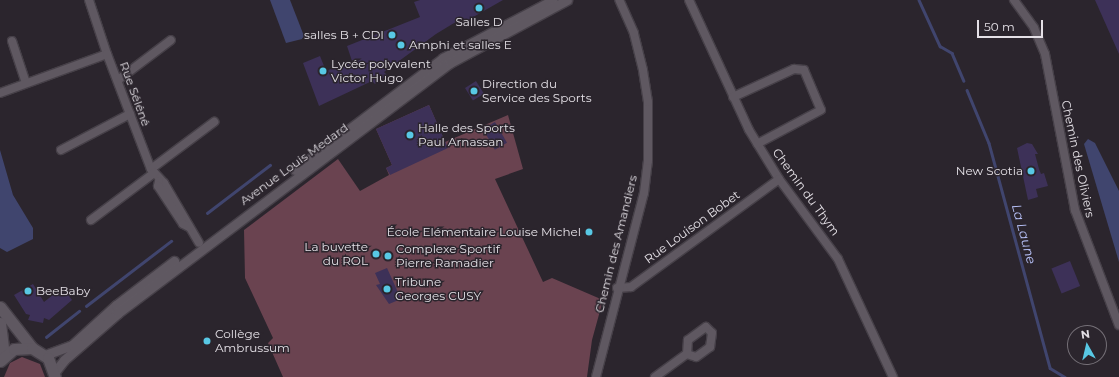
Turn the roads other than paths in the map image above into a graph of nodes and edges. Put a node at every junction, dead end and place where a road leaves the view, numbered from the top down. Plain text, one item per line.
1 (89, 0) edge
2 (553, 0) edge
3 (567, 0) edge
4 (619, 0) edge
5 (689, 0) edge
6 (1014, 0) edge
7 (171, 40) dead end
8 (12, 41) dead end
9 (107, 54) junction
10 (118, 80) junction
11 (26, 83) junction
12 (0, 93) edge
13 (733, 97) junction
14 (130, 114) junction
15 (214, 122) dead end
16 (757, 144) junction
17 (61, 150) dead end
18 (152, 171) junction
19 (778, 179) junction
20 (92, 220) dead end
21 (199, 243) junction
22 (617, 288) junction
23 (0, 307) edge
24 (0, 323) edge
25 (1119, 325) edge
26 (32, 348) junction
27 (687, 354) dead end
28 (45, 355) junction
29 (2, 358) edge
30 (54, 375) edge
31 (596, 377) edge
32 (655, 377) edge
33 (893, 377) edge

1 - 9 street
2 - 21 street, Avenue Louis Medard
3 - 30 street, Avenue Louis Medard
4 - 22 street, Chemin des Amandiers
5 - 13 street, Chemin du Thym
6 - 25 street, Chemin des Oliviers
7 - 10 street
8 - 11 street
9 - 10 street, Rue Séléné
9 - 11 street, Rue Séléné
10 - 14 street, Rue Séléné
11 - 12 street, Rue Séléné
13 - 16 street, Chemin du Thym
13 - 16 street
14 - 17 street
14 - 18 street, Rue Séléné
15 - 18 street
16 - 19 street, Chemin du Thym
18 - 20 street
18 - 21 street, Rue Séléné
19 - 22 street, Rue Louison Bobet
19 - 33 street, Chemin du Thym
21 - 28 street, Avenue Louis Medard
22 - 31 street, Chemin des Amandiers
23 - 26 main road
24 - 29 main road
26 - 28 main road
26 - 29 main road
27 - 32 street
28 - 30 main road

